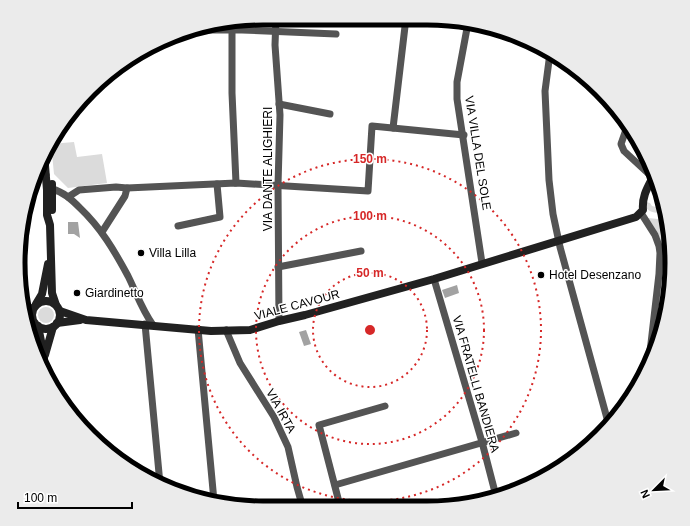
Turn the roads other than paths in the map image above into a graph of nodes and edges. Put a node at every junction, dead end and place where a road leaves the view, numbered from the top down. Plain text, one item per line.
1 (276, 25) edge
2 (405, 25) edge
3 (467, 29) edge
4 (217, 30) edge
5 (232, 30) junction
6 (276, 32) junction
7 (336, 34) dead end
8 (549, 59) edge
9 (279, 104) junction
10 (330, 114) dead end
11 (393, 128) junction
12 (625, 132) edge
13 (464, 135) junction
14 (49, 160) edge
15 (45, 167) edge
16 (647, 172) edge
17 (43, 173) edge
18 (46, 175) junction
19 (651, 182) edge
20 (236, 183) junction
21 (217, 184) junction
22 (278, 185) junction
23 (127, 188) junction
24 (52, 189) junction
25 (68, 197) junction
26 (642, 212) junction
27 (50, 225) junction
28 (178, 226) dead end
29 (102, 232) junction
30 (558, 241) junction
31 (50, 251) junction
32 (361, 251) dead end
33 (482, 263) junction
34 (278, 267) junction
35 (434, 279) junction
36 (36, 306) junction
37 (30, 308) edge
38 (58, 308) junction
39 (86, 320) junction
40 (32, 321) edge
41 (279, 321) junction
42 (36, 325) junction
43 (55, 325) junction
44 (149, 325) junction
45 (198, 329) junction
46 (226, 330) junction
47 (651, 343) edge
48 (44, 356) joint
49 (385, 406) dead end
50 (607, 419) edge
51 (516, 433) dead end
52 (482, 442) junction
53 (159, 477) edge
54 (335, 485) junction
55 (495, 491) edge
56 (213, 495) edge
57 (301, 501) edge
58 (339, 501) edge

1 - 6 street, VIA DANTE ALIGHIERI
2 - 11 street
3 - 13 street, VIA VILLA DEL SOLE
4 - 5 street
5 - 6 street
5 - 20 street
6 - 7 street
6 - 9 street, VIA DANTE ALIGHIERI
8 - 30 street
9 - 10 street
9 - 22 street, VIA DANTE ALIGHIERI
11 - 13 street
11 - 22 street
12 - 16 street
13 - 33 street, VIA VILLA DEL SOLE
14 - 24 street
15 - 18 street
17 - 18 street
18 - 27 street
19 - 26 street
20 - 21 street
20 - 22 street
21 - 23 street
21 - 28 street
22 - 34 street, VIA DANTE ALIGHIERI
23 - 25 street
23 - 29 street
24 - 25 street
24 - 27 street
25 - 29 street
26 - 30 street, VIALE CAVOUR
26 - 47 street
27 - 31 street
29 - 44 street
30 - 33 street, VIALE CAVOUR
30 - 50 street
31 - 36 street
31 - 38 street
32 - 34 street
33 - 35 street, VIALE CAVOUR
34 - 41 street, VIA DANTE ALIGHIERI
35 - 41 street, VIALE CAVOUR
35 - 52 street, VIA FRATELLI BANDIERA
36 - 37 street
36 - 38 street
36 - 42 street
38 - 39 street, VIALE CAVOUR
38 - 43 street
39 - 43 street, VIALE CAVOUR
39 - 44 street, VIALE CAVOUR
40 - 42 street
41 - 46 street, VIALE CAVOUR
42 - 43 street
42 - 48 street
43 - 48 street
44 - 45 street, VIALE CAVOUR
44 - 53 street
45 - 46 street, VIALE CAVOUR
45 - 56 street
46 - 57 street, VIA IRTA
49 - 54 street
51 - 52 street
52 - 54 street
52 - 55 street, VIA FRATELLI BANDIERA
54 - 58 street

